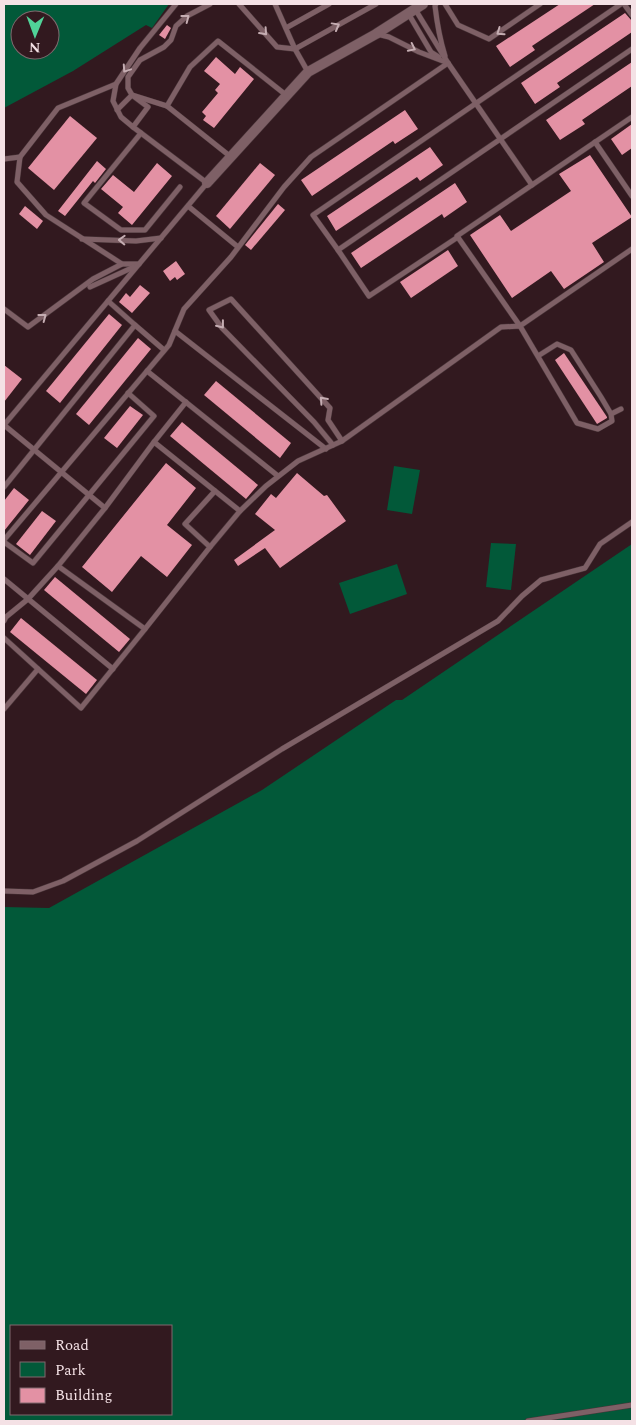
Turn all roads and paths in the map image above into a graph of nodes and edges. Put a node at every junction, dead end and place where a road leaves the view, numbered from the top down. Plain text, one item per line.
1 (176, 4) edge
2 (210, 4) edge
3 (240, 4) edge
4 (284, 4) edge
5 (329, 4) edge
6 (376, 4) edge
7 (436, 4) edge
8 (445, 4) edge
9 (540, 4) edge
10 (623, 4) edge
11 (275, 6) edge
12 (415, 9) edge
13 (632, 15) edge
14 (286, 28) junction
15 (376, 34) junction
16 (295, 49) junction
17 (632, 49) edge
18 (448, 63) junction
19 (308, 72) junction
20 (116, 84) junction
21 (132, 95) junction
22 (287, 96) junction
23 (476, 103) junction
24 (167, 106) junction
25 (117, 110) junction
26 (632, 116) edge
27 (133, 127) junction
28 (141, 133) junction
29 (500, 139) junction
30 (595, 142) junction
31 (20, 157) junction
32 (231, 157) junction
33 (4, 159) edge
34 (207, 184) junction
35 (532, 185) junction
36 (180, 187) dead end
37 (632, 196) edge
38 (188, 206) junction
39 (458, 237) junction
40 (161, 238) junction
41 (82, 239) junction
42 (238, 247) junction
43 (632, 249) edge
44 (338, 250) junction
45 (122, 264) junction
46 (138, 264) junction
47 (90, 287) dead end
48 (108, 301) junction
49 (4, 309) edge
50 (135, 325) junction
51 (520, 326) junction
52 (175, 330) junction
53 (164, 350) junction
54 (538, 356) junction
55 (147, 371) junction
56 (128, 393) junction
57 (186, 402) junction
58 (621, 409) dead end
59 (611, 414) junction
60 (4, 425) edge
61 (342, 441) junction
62 (154, 442) junction
63 (333, 445) junction
64 (326, 448) junction
65 (34, 450) junction
66 (62, 472) junction
67 (278, 476) junction
68 (4, 487) edge
69 (215, 490) junction
70 (89, 494) junction
71 (105, 508) junction
72 (240, 510) junction
73 (632, 522) edge
74 (4, 541) edge
75 (210, 547) junction
76 (58, 566) junction
77 (4, 579) edge
78 (28, 599) junction
79 (4, 621) edge
80 (145, 629) junction
81 (4, 638) edge
82 (113, 668) junction
83 (38, 669) junction
84 (4, 709) edge
85 (4, 891) edge
86 (632, 1406) edge
87 (528, 1421) edge

1 -> 20 lane
21 -> 2 lane
3 -> 16 lane
4 - 11 lane
5 - 14 lane
16 -> 6 lane
7 - 18 lane
9 -> 8 lane
10 - 13 lane
10 - 23 lane
11 - 14 lane
12 - 15 street
12 - 18 lane
14 - 16 lane
15 -> 18 lane
15 - 19 street
16 - 19 lane
17 - 29 lane
18 - 23 lane
18 - 42 lane
19 - 22 street
20 - 25 lane
20 - 31 lane
21 - 24 lane
21 - 25 lane
21 - 27 lane
22 - 24 lane
22 - 32 street
23 - 29 lane
23 - 44 lane
24 - 32 lane
25 - 27 lane
26 - 30 lane
27 - 28 lane
28 - 34 lane
28 - 36 lane
29 - 35 lane
29 - 44 lane
30 - 35 lane
30 - 37 lane
31 - 33 lane
31 - 41 lane
32 - 34 street
34 - 38 lane
35 - 39 lane
38 - 40 lane
38 - 42 lane
39 - 44 lane
39 - 51 lane
40 -> 41 lane
40 - 46 lane
41 - 45 lane
42 - 52 lane
43 - 51 lane
45 - 46 lane
49 -> 45 lane
46 - 47 lane
46 - 48 lane
48 - 50 lane
48 - 60 lane
50 - 53 lane
50 - 65 lane
51 - 54 lane
51 - 61 lane
52 - 53 lane
52 - 64 lane
53 - 55 lane
54 - 59 lane
54 - 59 lane
55 - 56 lane
55 - 57 lane
56 - 66 lane
56 - 70 lane
57 - 62 lane
57 - 67 lane
58 - 59 lane
60 - 65 lane
61 - 63 lane
61 -> 63 lane
62 - 69 lane
62 - 71 lane
63 - 64 lane
64 - 67 lane
65 - 66 lane
65 - 68 lane
66 - 70 lane
66 - 74 lane
67 - 72 lane
69 - 72 lane
69 - 75 lane
70 - 71 lane
70 - 74 lane
71 - 76 lane
72 - 75 lane
73 - 85 lane
75 - 80 lane
76 - 78 lane
76 - 80 lane
77 - 78 lane
78 - 79 lane
78 - 82 lane
80 - 82 lane
81 - 83 lane
82 - 83 lane
83 - 84 lane
86 - 87 lane

